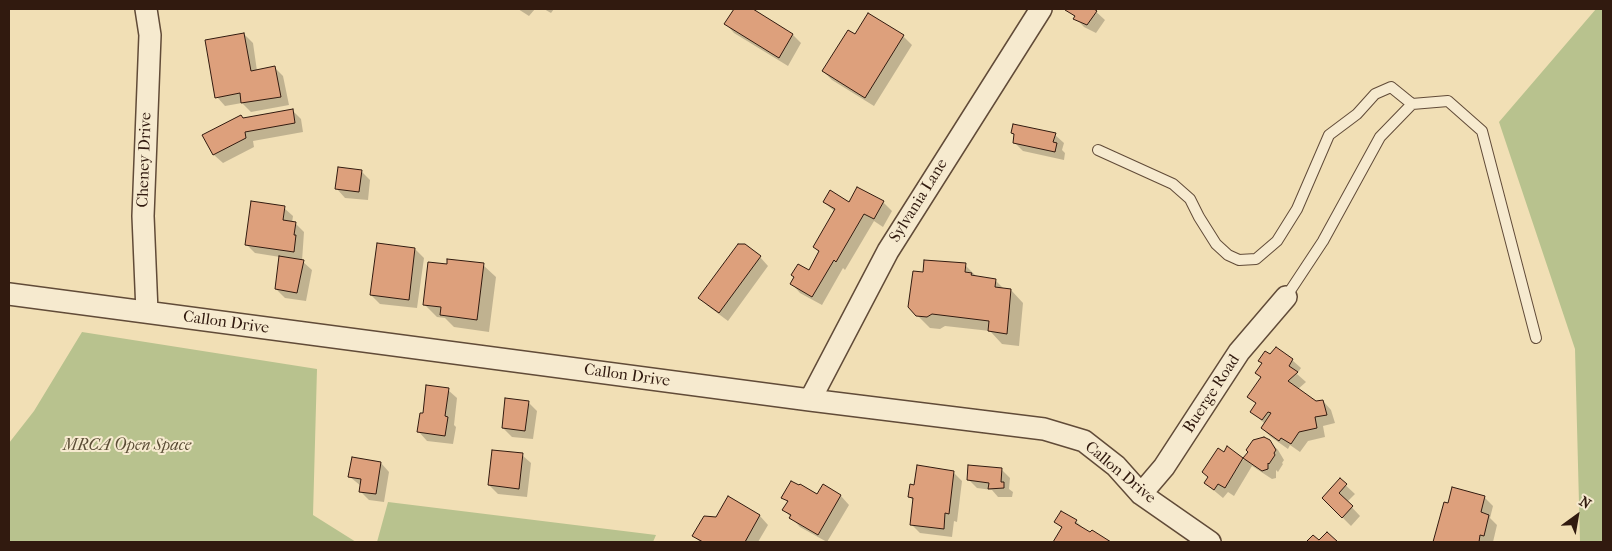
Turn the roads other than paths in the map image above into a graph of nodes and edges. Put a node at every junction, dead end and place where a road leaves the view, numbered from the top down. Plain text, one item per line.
1 (146, 9) edge
2 (1041, 9) edge
3 (1412, 104) junction
4 (1098, 150) dead end
5 (9, 294) edge
6 (1286, 297) joint
7 (146, 312) junction
8 (1536, 338) dead end
9 (810, 400) junction
10 (1141, 494) junction
11 (1210, 542) edge

1 - 7 street, Cheney Drive
2 - 9 street, Sylvania Lane
3 - 4 lane
3 - 6 lane
3 - 8 lane
5 - 7 street, Callon Drive
6 - 10 street, Buerge Road
7 - 9 street, Callon Drive
9 - 10 street, Callon Drive
10 - 11 street, Callon Drive

